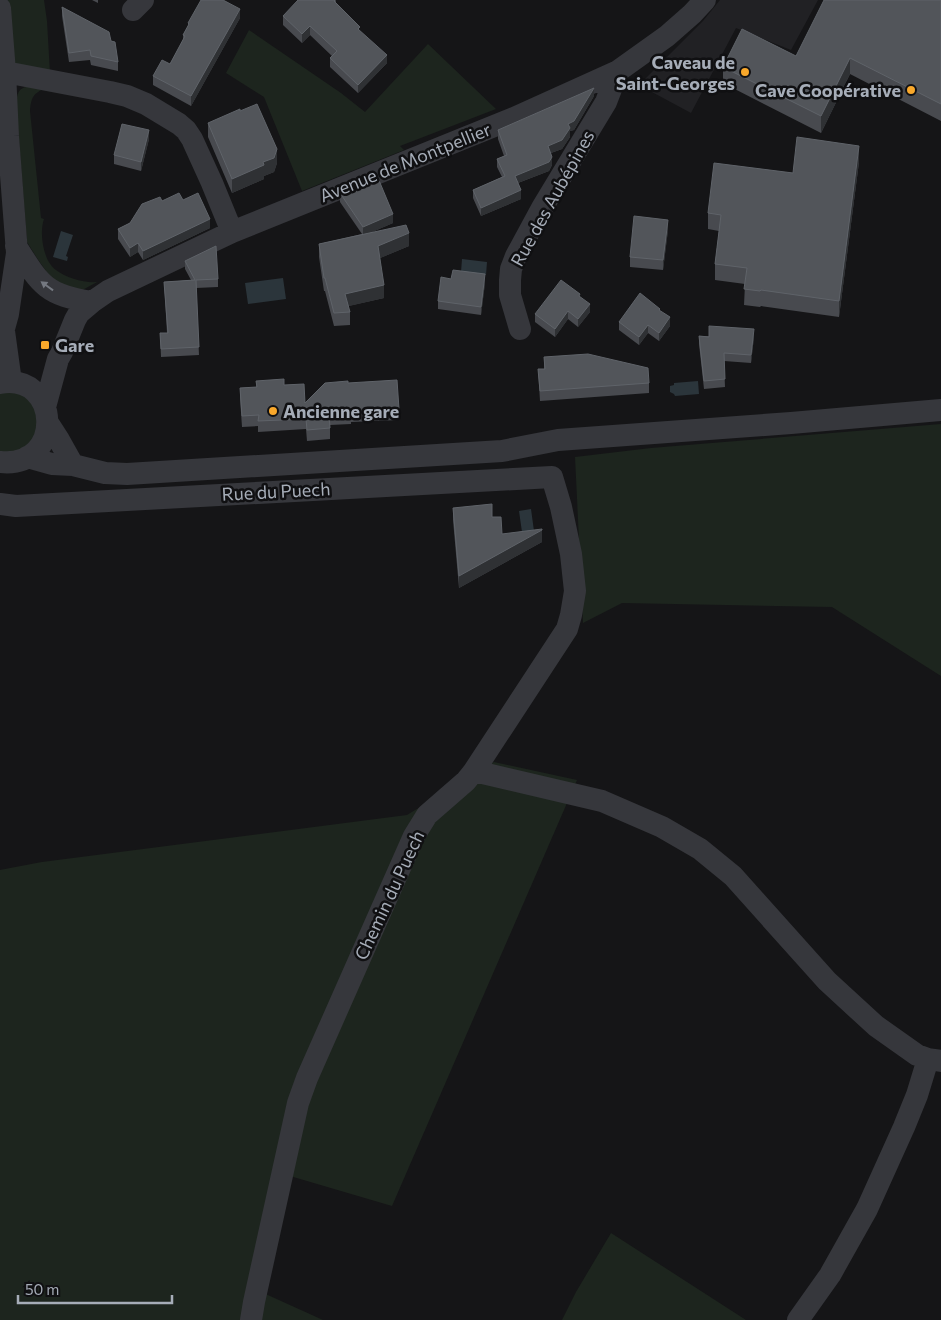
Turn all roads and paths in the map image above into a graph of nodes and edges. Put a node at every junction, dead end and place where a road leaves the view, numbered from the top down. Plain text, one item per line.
1 (705, 0) edge
2 (0, 8) edge
3 (618, 71) junction
4 (5, 72) junction
5 (232, 232) junction
6 (16, 246) junction
7 (92, 302) junction
8 (3, 326) edge
9 (520, 329) dead end
10 (58, 359) junction
11 (13, 384) edge
12 (941, 410) edge
13 (47, 415) junction
14 (28, 457) junction
15 (0, 462) edge
16 (73, 465) junction
17 (552, 477) joint
18 (0, 479) edge
19 (0, 504) edge
20 (474, 771) junction
21 (935, 1060) edge
22 (251, 1320) edge
23 (798, 1320) edge

1 - 3 street, Avenue de Montpellier
2 - 4 street
3 - 5 street, Avenue de Montpellier
3 - 9 street, Rue des Aubépines
4 - 5 street
4 - 6 street
5 - 7 street, Avenue de Montpellier
7 -> 6 street
6 - 8 street
7 - 10 street, Avenue de Montpellier
8 - 11 street
10 - 11 street, Avenue de Montpellier
10 - 13 street, Avenue de Montpellier
11 - 13 street
12 - 16 street
13 - 14 street, Avenue de Montpellier
13 - 16 street
14 - 15 street
14 - 16 street
15 - 18 street
17 - 19 street, Rue du Puech
17 - 20 street, Chemin du Puech
20 - 21 street
20 - 22 street, Chemin du Puech
21 - 23 street

